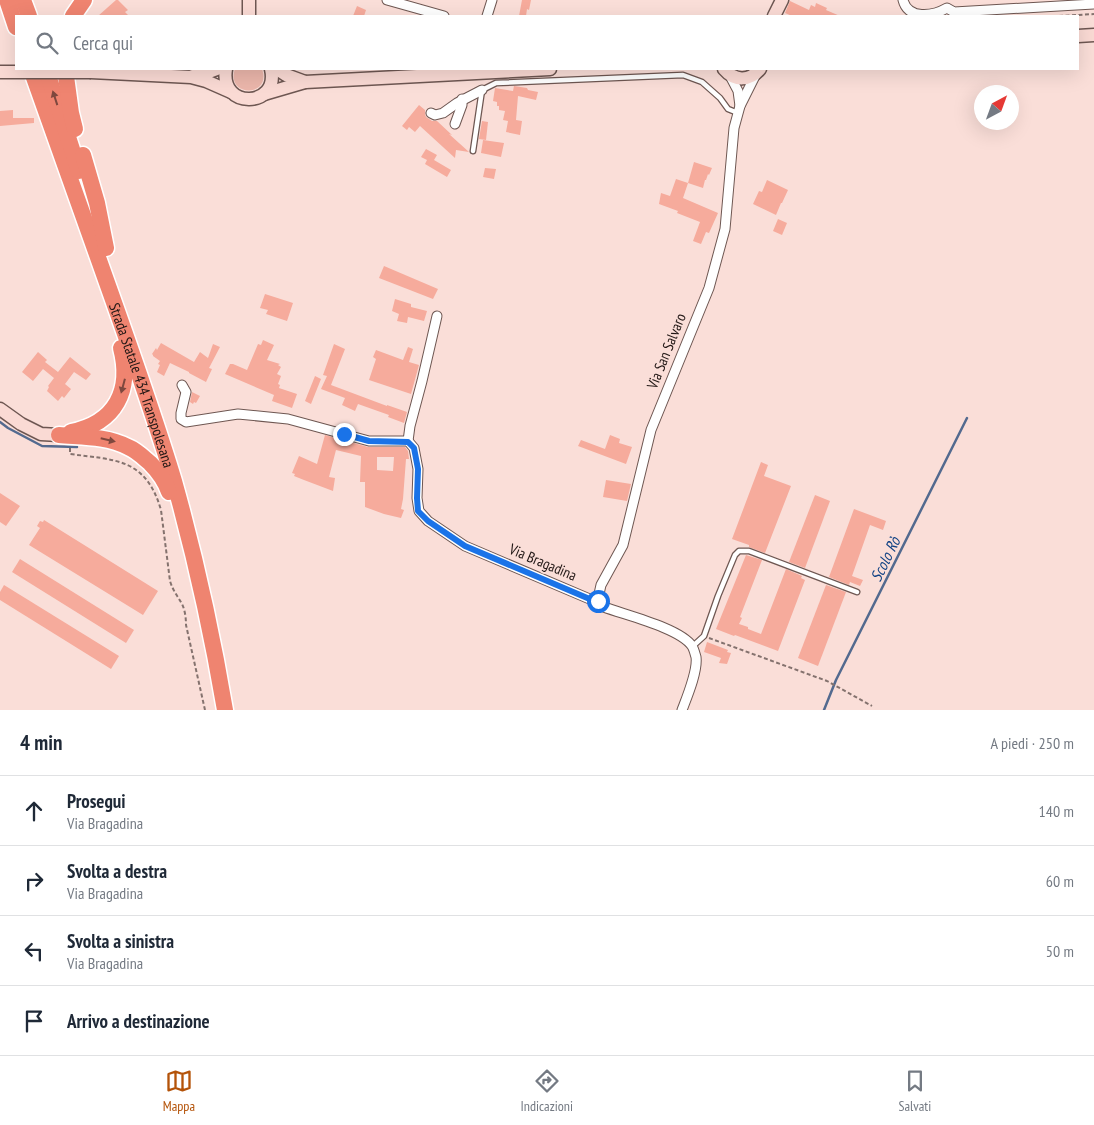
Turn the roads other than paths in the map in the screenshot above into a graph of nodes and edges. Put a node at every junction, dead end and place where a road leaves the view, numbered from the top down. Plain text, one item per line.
1 (7, 0) edge
2 (23, 0) edge
3 (84, 0) edge
4 (249, 0) edge
5 (387, 0) edge
6 (492, 0) edge
7 (782, 0) edge
8 (903, 0) edge
9 (946, 4) edge
10 (1094, 4) edge
11 (29, 15) edge
12 (74, 15) edge
13 (249, 15) edge
14 (440, 15) edge
15 (487, 15) edge
16 (774, 15) edge
17 (15, 24) edge
18 (1094, 35) edge
19 (1079, 36) edge
20 (31, 70) edge
21 (46, 70) edge
22 (65, 70) edge
23 (214, 70) edge
24 (226, 70) edge
25 (271, 70) edge
26 (278, 70) edge
27 (531, 70) edge
28 (725, 70) edge
29 (759, 70) edge
30 (0, 72) edge
31 (191, 77) junction
32 (305, 82) junction
33 (482, 90) junction
34 (231, 92) junction
35 (264, 94) junction
36 (462, 99) junction
37 (739, 110) junction
38 (431, 113) dead end
39 (455, 124) dead end
40 (473, 151) dead end
41 (85, 221) junction
42 (106, 248) junction
43 (437, 316) dead end
44 (182, 385) dead end
45 (0, 409) edge
46 (60, 435) junction
47 (408, 442) junction
48 (857, 592) dead end
49 (598, 601) junction
50 (207, 618) junction
51 (692, 647) junction
52 (225, 710) edge
53 (236, 710) edge
54 (682, 710) edge

1 - 17 highway
2 - 11 highway
3 - 12 highway
4 - 13 main road
5 - 14 street
6 - 15 street
7 - 16 main road
8 - 9 street
9 - 10 street
18 - 19 main road
20 - 41 highway, Strada Statale 434 Transpolesana
42 -> 21 highway, Strada Statale 434 Transpolesana
22 - 42 highway
23 - 31 main road
24 - 34 main road
25 - 35 main road
26 - 32 main road
27 - 32 main road
28 - 29 main road
28 - 37 street, Via San Salvaro
29 - 37 street, Via San Salvaro
30 - 31 main road, bridge
31 - 34 main road
32 - 35 main road
33 - 36 street
33 - 37 lane
33 - 40 lane
34 - 35 main road
36 - 38 street
36 - 39 street
37 - 49 street, Via San Salvaro
41 -> 46 highway
41 - 50 highway, Strada Statale 434 Transpolesana
42 - 53 highway, Strada Statale 434 Transpolesana
43 - 47 street
44 - 47 street
45 - 46 main road
46 -> 50 highway
47 - 49 street, Via Bragadina
48 - 51 lane
49 - 51 street, Via Bragadina
50 - 52 highway, Strada Statale 434 Transpolesana
51 - 54 street

